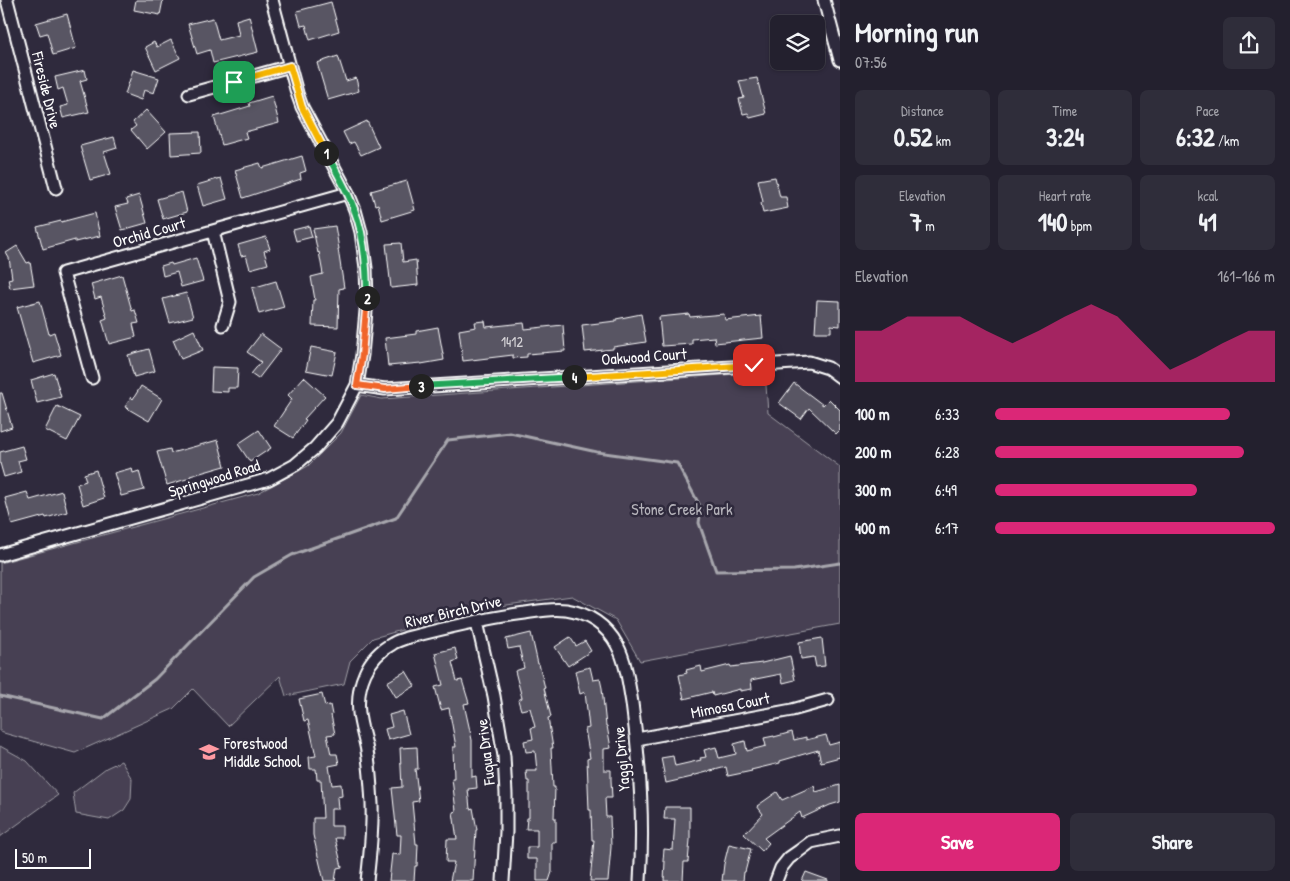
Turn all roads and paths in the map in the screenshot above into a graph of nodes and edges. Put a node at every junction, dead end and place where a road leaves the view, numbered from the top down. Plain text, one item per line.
1 (7, 0) edge
2 (272, 0) edge
3 (824, 0) edge
4 (840, 60) edge
5 (290, 66) junction
6 (189, 94) dead end
7 (56, 188) dead end
8 (348, 194) junction
9 (213, 231) junction
10 (224, 325) dead end
11 (840, 377) edge
12 (92, 378) dead end
13 (357, 385) junction
14 (0, 555) edge
15 (476, 622) junction
16 (613, 638) joint
17 (828, 700) dead end
18 (637, 739) junction
19 (840, 836) edge
20 (367, 881) edge
21 (502, 881) edge
22 (640, 881) edge
23 (776, 881) edge

1 - 7 street, Fireside Drive
2 - 5 street, Springwood Road
3 - 4 street
5 - 6 street
5 - 8 street, Springwood Road
8 - 9 street, Orchid Court
8 - 13 street, Springwood Road
9 - 10 street
9 - 12 street, Orchid Court
11 - 13 street, Oakwood Court
13 - 14 street, Springwood Road
15 - 16 street, River Birch Drive
15 - 20 street, River Birch Drive
15 - 21 street, Fuqua Drive
16 - 18 street, Yaggi Drive
17 - 18 street, Mimosa Court
18 - 22 street, Yaggi Drive
19 - 23 street

